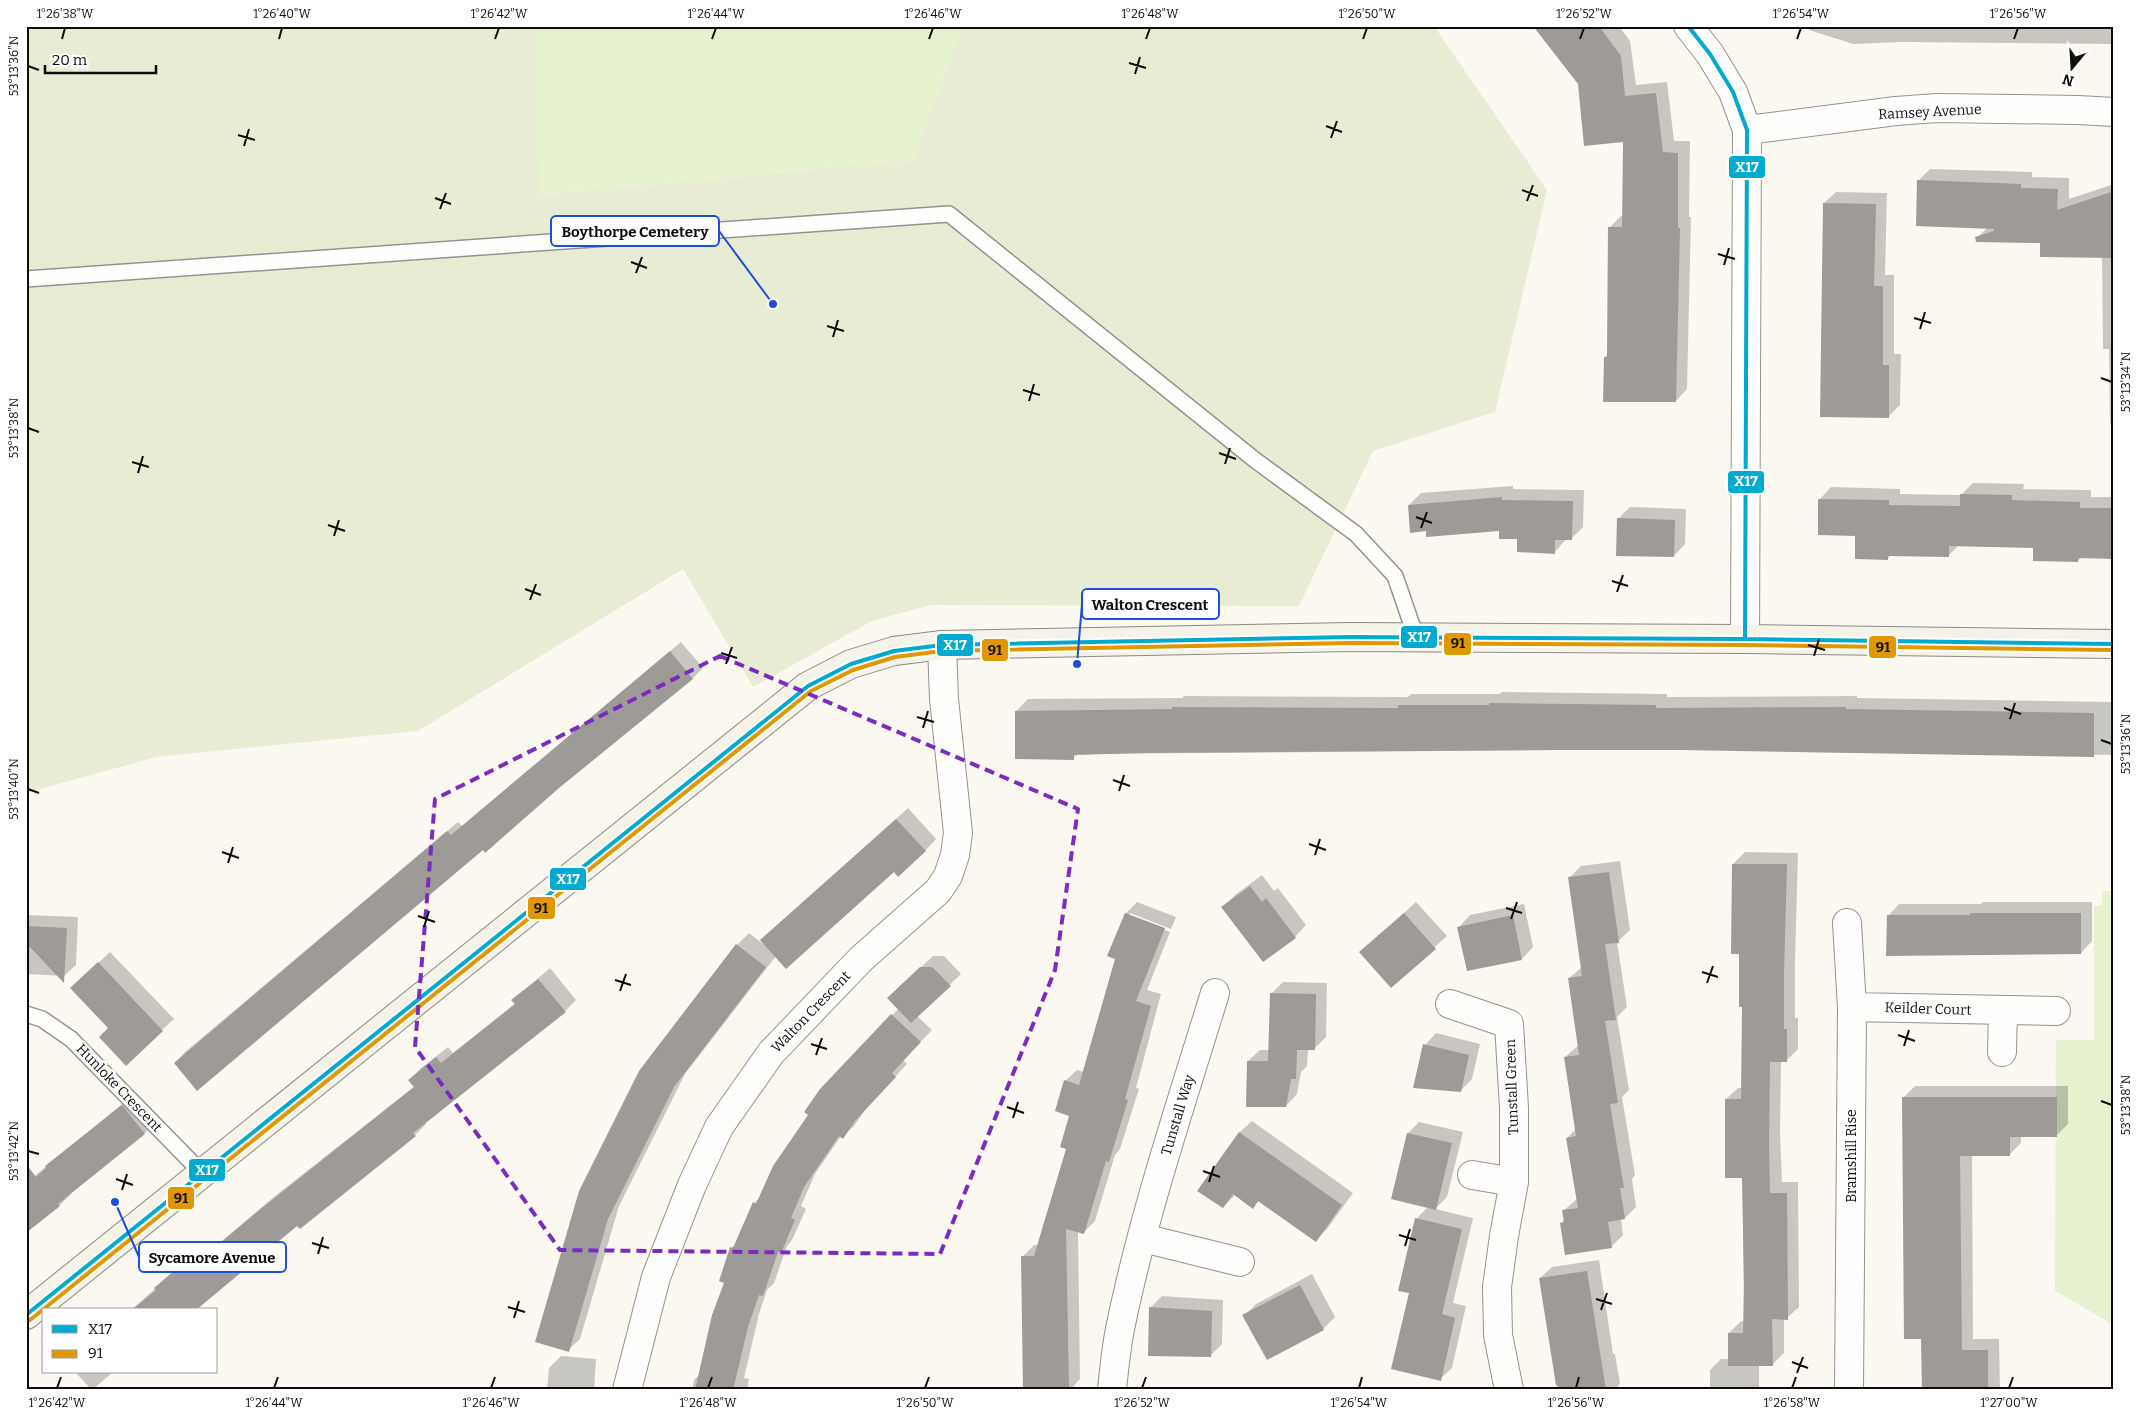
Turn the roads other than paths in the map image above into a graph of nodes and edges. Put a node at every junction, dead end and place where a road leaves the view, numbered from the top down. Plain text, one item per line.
1 (1688, 26) edge
2 (2114, 112) edge
3 (1747, 130) junction
4 (26, 279) edge
5 (1416, 637) junction
6 (1745, 639) junction
7 (2114, 644) edge
8 (942, 645) junction
9 (1847, 923) dead end
10 (1215, 993) dead end
11 (1450, 1004) dead end
12 (1852, 1007) junction
13 (2056, 1011) dead end
14 (2003, 1012) junction
15 (26, 1014) edge
16 (2002, 1052) dead end
17 (203, 1174) junction
18 (1472, 1175) dead end
19 (1514, 1182) junction
20 (1143, 1238) junction
21 (1240, 1262) dead end
22 (26, 1315) edge
23 (627, 1390) edge
24 (1112, 1390) edge
25 (1508, 1390) edge
26 (1849, 1390) edge

1 - 3 street
2 - 3 street, Ramsey Avenue
3 - 6 street
4 - 5 lane
5 - 6 street
5 - 8 street
6 - 7 street
8 - 17 street
8 - 23 street, Walton Crescent
9 - 12 street, Bramshill Rise
10 - 20 street, Tunstall Way
11 - 19 street, Tunstall Green
12 - 14 street, Keilder Court
12 - 26 street, Bramshill Rise
13 - 14 street, Keilder Court
14 - 16 street
15 - 17 lane, Hunloke Crescent
17 - 22 street
18 - 19 street
19 - 25 street, Tunstall Green
20 - 21 street
20 - 24 street, Tunstall Way

